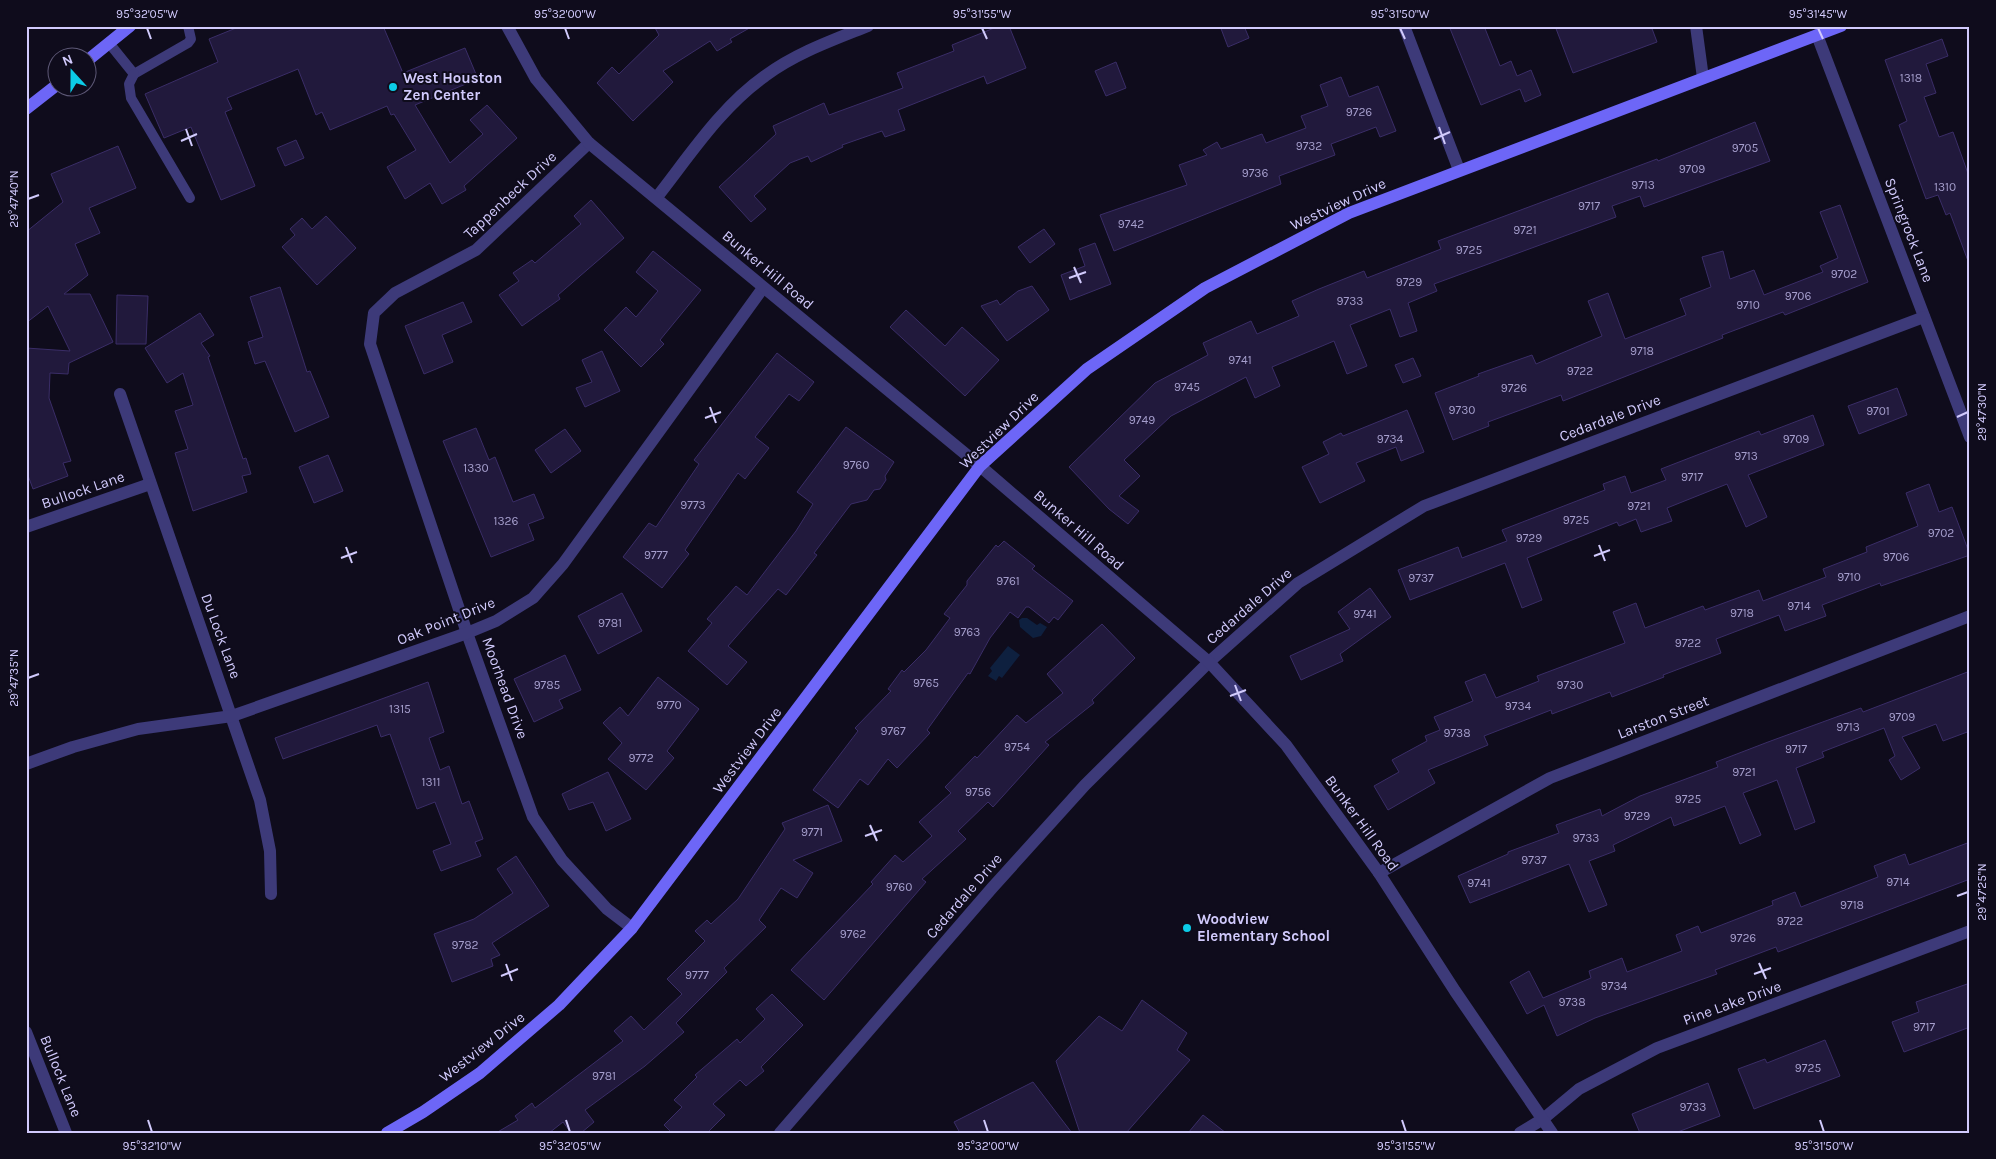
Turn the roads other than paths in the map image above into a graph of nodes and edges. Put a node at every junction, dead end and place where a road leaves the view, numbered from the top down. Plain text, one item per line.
1 (130, 26) edge
2 (188, 26) edge
3 (507, 26) edge
4 (868, 26) edge
5 (1404, 26) edge
6 (1696, 26) edge
7 (1841, 26) edge
8 (1817, 35) junction
9 (109, 43) junction
10 (98, 52) edge
11 (134, 74) junction
12 (1703, 78) junction
13 (48, 92) edge
14 (26, 109) edge
15 (589, 143) junction
16 (1458, 170) junction
17 (657, 197) junction
18 (190, 198) dead end
19 (763, 288) junction
20 (374, 313) joint
21 (1924, 317) junction
22 (120, 394) dead end
23 (1970, 437) edge
24 (980, 466) junction
25 (150, 484) junction
26 (26, 527) edge
27 (1970, 616) edge
28 (468, 633) junction
29 (1209, 662) junction
30 (232, 716) junction
31 (26, 764) edge
32 (1379, 873) junction
33 (271, 894) dead end
34 (632, 928) junction
35 (1970, 932) edge
36 (26, 1032) edge
37 (1543, 1119) junction
38 (66, 1133) edge
39 (387, 1133) edge
40 (780, 1133) edge
41 (1520, 1133) edge
42 (1552, 1133) edge

1 - 9 main road
2 - 11 lane
3 - 15 street, Bunker Hill Road
4 - 17 street
5 - 16 street
6 - 12 street
7 - 8 main road, Westview Drive
8 - 12 main road, Westview Drive
8 - 21 street, Springrock Lane
9 - 10 main road
9 - 11 lane
11 - 18 lane
12 - 16 main road, Westview Drive
13 - 14 main road
15 - 17 street, Bunker Hill Road
15 - 20 street, Tappenbeck Drive
16 - 24 main road, Westview Drive
17 - 19 street, Bunker Hill Road
19 - 24 street, Bunker Hill Road
19 - 28 street, Oak Point Drive
20 - 28 street, Moorhead Drive
21 - 23 street, Springrock Lane
21 - 29 street, Cedardale Drive
22 - 25 street, Du Lock Lane
24 - 29 street, Bunker Hill Road
24 - 34 main road, Westview Drive
25 - 26 street, Bullock Lane
25 - 30 street, Du Lock Lane
27 - 32 street, Larston Street
28 - 30 street, Oak Point Drive
28 - 34 street, Moorhead Drive
29 - 32 street, Bunker Hill Road
29 - 40 street, Cedardale Drive
30 - 31 street, Oak Point Drive
30 - 33 street, Du Lock Lane
32 - 37 street, Bunker Hill Road
34 - 39 main road, Westview Drive
35 - 37 street, Pine Lake Drive
36 - 38 street, Bullock Lane
37 - 41 street, Pine Lake Drive
37 - 42 street, Bunker Hill Road

